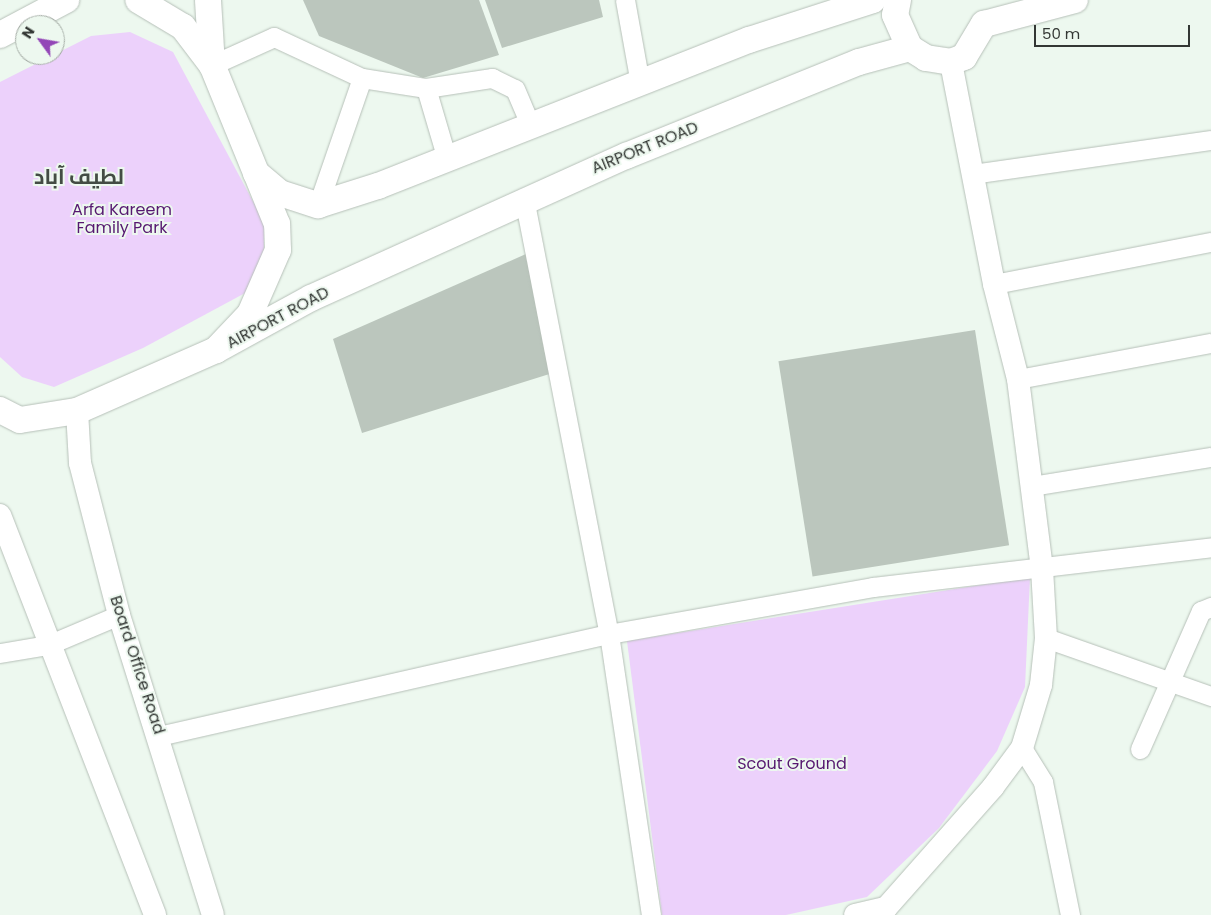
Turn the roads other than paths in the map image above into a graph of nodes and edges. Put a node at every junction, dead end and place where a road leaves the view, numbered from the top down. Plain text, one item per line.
1 (66, 0) edge
2 (138, 0) edge
3 (208, 0) edge
4 (625, 0) edge
5 (873, 0) edge
6 (898, 0) edge
7 (1075, 0) edge
8 (984, 12) edge
9 (0, 35) edge
10 (910, 48) junction
11 (951, 62) junction
12 (212, 65) junction
13 (362, 78) junction
14 (640, 83) junction
15 (426, 88) junction
16 (530, 125) junction
17 (1211, 140) edge
18 (446, 156) junction
19 (256, 173) junction
20 (972, 174) junction
21 (524, 198) junction
22 (318, 205) junction
23 (1211, 242) edge
24 (994, 284) junction
25 (1211, 343) edge
26 (216, 350) junction
27 (1018, 379) junction
28 (0, 410) edge
29 (77, 411) junction
30 (1211, 457) edge
31 (1031, 486) junction
32 (0, 515) edge
33 (1211, 547) edge
34 (1042, 569) junction
35 (1211, 607) edge
36 (119, 615) junction
37 (609, 634) junction
38 (1046, 638) junction
39 (48, 645) junction
40 (0, 653) edge
41 (1170, 682) junction
42 (1211, 696) edge
43 (159, 736) junction
44 (1022, 748) junction
45 (1140, 749) dead end
46 (887, 912) edge
47 (155, 915) edge
48 (212, 915) edge
49 (650, 915) edge
50 (855, 915) edge
51 (1070, 915) edge

1 - 9 main road
2 - 12 main road
3 - 12 main road
4 - 14 street
5 - 14 main road
6 - 10 main road
7 - 8 main road
8 - 11 main road
10 - 11 main road
10 - 21 main road, AIRPORT ROAD
11 - 20 street
12 - 13 street
12 - 19 main road
13 - 15 street
13 - 22 street
14 - 16 main road
15 - 16 street
15 - 18 street
16 - 18 main road
17 - 20 street
18 - 22 main road
19 - 22 main road
19 - 26 main road
20 - 24 street
21 - 26 main road, AIRPORT ROAD
21 - 37 street
23 - 24 street
24 - 27 street
25 - 27 street
26 - 29 main road, AIRPORT ROAD
27 - 31 street
28 - 29 main road, AIRPORT ROAD
29 - 36 street, Board Office Road
30 - 31 street
31 - 34 street
32 - 39 street
33 - 34 street
34 - 37 street
34 - 38 street
35 - 41 street
36 - 39 street
36 - 43 street, Board Office Road
37 - 43 street
37 - 49 street
38 - 41 street
38 - 44 street
39 - 40 street
39 - 47 street
41 - 42 street
41 - 45 street
43 - 48 street, Board Office Road
44 - 46 street
44 - 51 street
46 - 50 street

